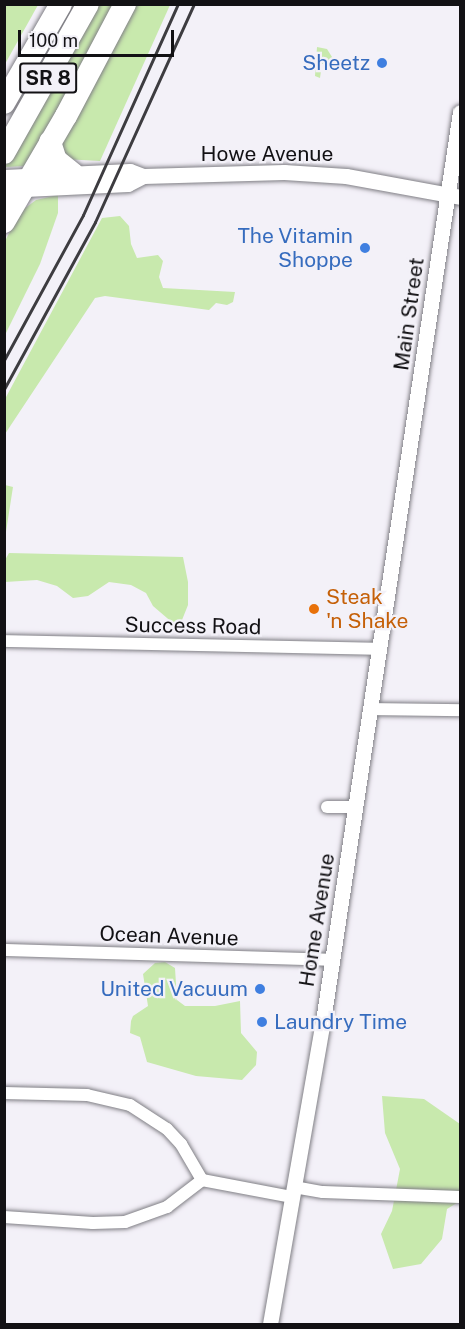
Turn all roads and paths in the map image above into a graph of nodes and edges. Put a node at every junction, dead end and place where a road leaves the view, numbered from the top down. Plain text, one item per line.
1 (62, 4) edge
2 (88, 4) edge
3 (125, 4) edge
4 (4, 103) edge
5 (460, 112) edge
6 (50, 142) junction
7 (5, 152) edge
8 (73, 174) junction
9 (143, 177) junction
10 (15, 183) edge
11 (453, 196) edge
12 (4, 222) edge
13 (400, 522) joint
14 (4, 641) edge
15 (381, 650) junction
16 (372, 709) junction
17 (460, 710) edge
18 (327, 807) dead end
19 (356, 807) junction
20 (4, 950) edge
21 (332, 960) junction
22 (4, 1093) edge
23 (202, 1180) junction
24 (293, 1192) junction
25 (460, 1197) edge
26 (4, 1216) edge
27 (271, 1324) edge

1 - 4 highway, SR 8
2 - 7 highway, SR 8
3 - 6 highway
5 - 11 street, Main Street
6 - 8 highway
6 - 10 highway
8 - 9 street, Howe Avenue
8 - 10 street, Howe Avenue
9 - 10 street, Howe Avenue
9 - 11 street, Howe Avenue
10 - 12 highway
11 - 13 street, Main Street
13 - 15 street, Home Avenue
14 - 15 street, Success Road
15 - 16 street, Home Avenue
16 - 17 street
16 - 19 street, Home Avenue
18 - 19 street
19 - 21 street, Home Avenue
20 - 21 street, Ocean Avenue
21 - 24 street, Home Avenue
22 - 23 street
23 - 24 street
23 - 26 street
24 - 25 street
24 - 27 street, Home Avenue

